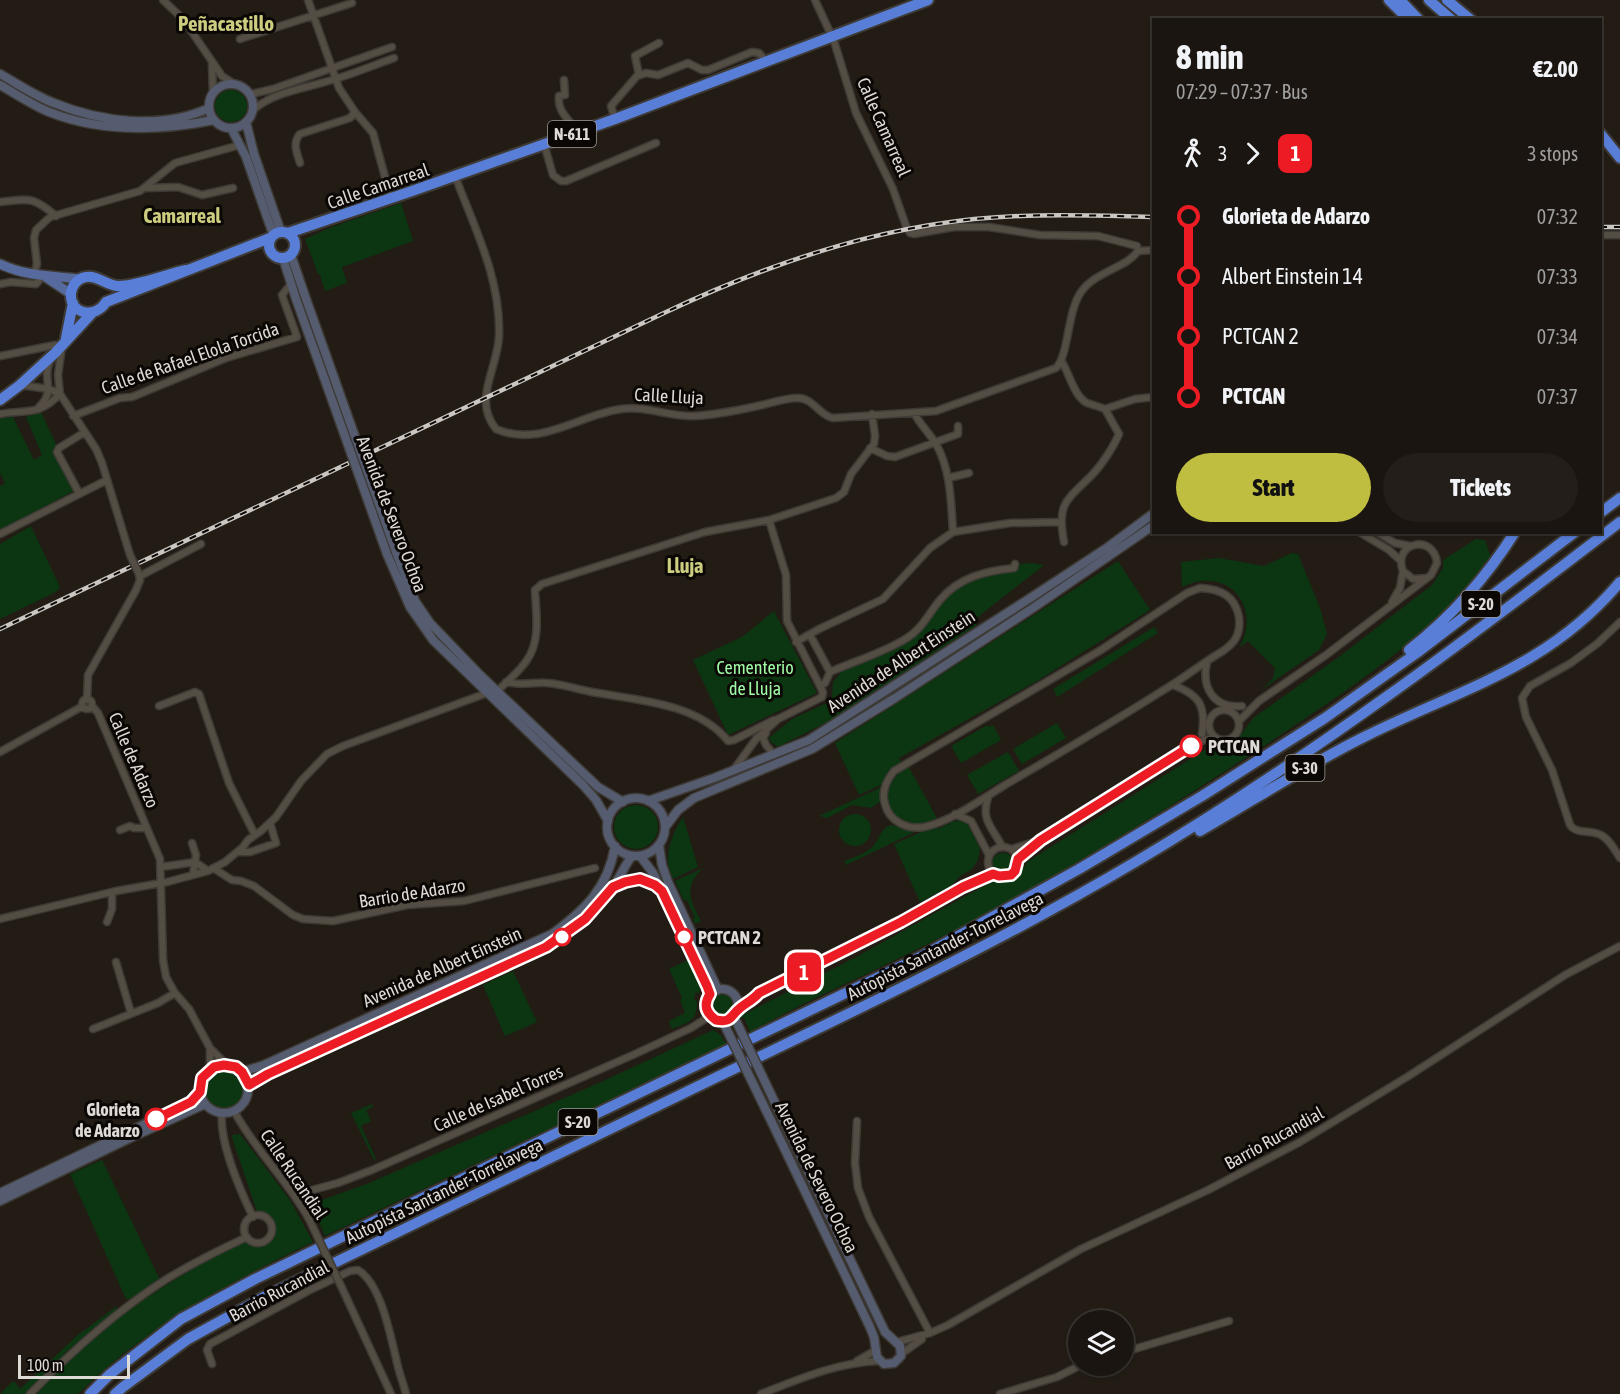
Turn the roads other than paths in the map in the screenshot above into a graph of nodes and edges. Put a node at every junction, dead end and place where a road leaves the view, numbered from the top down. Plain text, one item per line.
1 (163, 0) edge
2 (308, 0) edge
3 (815, 0) edge
4 (928, 0) edge
5 (1389, 0) edge
6 (1400, 0) edge
7 (1430, 0) edge
8 (1447, 0) edge
9 (352, 3) dead end
10 (314, 16) junction
11 (1407, 18) edge
12 (1417, 18) edge
13 (1450, 18) edge
14 (1469, 18) edge
15 (832, 37) junction
16 (240, 39) dead end
17 (659, 43) dead end
18 (392, 47) dead end
19 (394, 58) dead end
20 (766, 61) junction
21 (212, 63) junction
22 (332, 69) junction
23 (0, 74) edge
24 (639, 75) junction
25 (335, 80) junction
26 (564, 80) dead end
27 (0, 85) edge
28 (236, 85) junction
29 (213, 93) junction
30 (251, 94) junction
31 (209, 108) junction
32 (253, 110) junction
33 (356, 112) junction
34 (615, 119) junction
35 (214, 120) junction
36 (246, 122) junction
37 (231, 128) junction
38 (577, 132) junction
39 (1602, 137) edge
40 (1602, 141) edge
41 (656, 143) dead end
42 (544, 144) junction
43 (240, 145) junction
44 (1620, 160) edge
45 (300, 163) dead end
46 (455, 176) junction
47 (146, 188) junction
48 (233, 188) dead end
49 (391, 199) junction
50 (0, 202) edge
51 (56, 216) junction
52 (311, 226) junction
53 (278, 234) junction
54 (1602, 235) edge
55 (1620, 236) edge
56 (296, 243) junction
57 (246, 248) junction
58 (1138, 250) junction
59 (1152, 250) edge
60 (271, 252) junction
61 (287, 257) junction
62 (0, 264) edge
63 (186, 270) junction
64 (41, 277) junction
65 (79, 279) junction
66 (99, 279) junction
67 (0, 284) edge
68 (291, 284) junction
69 (300, 297) junction
70 (72, 298) junction
71 (106, 302) junction
72 (92, 313) junction
73 (61, 348) junction
74 (0, 356) edge
75 (1062, 362) junction
76 (20, 385) junction
77 (50, 389) junction
78 (60, 394) junction
79 (1152, 397) edge
80 (485, 398) joint
81 (0, 400) edge
82 (1106, 409) junction
83 (35, 411) junction
84 (914, 413) junction
85 (0, 414) edge
86 (872, 414) junction
87 (73, 416) junction
88 (958, 426) dead end
89 (85, 432) junction
90 (934, 442) junction
91 (870, 448) junction
92 (969, 473) dead end
93 (948, 478) junction
94 (107, 480) junction
95 (79, 493) junction
96 (1620, 498) edge
97 (1602, 512) edge
98 (1152, 514) edge
99 (769, 520) junction
100 (1061, 522) junction
101 (1620, 522) edge
102 (1152, 526) edge
103 (953, 532) junction
104 (0, 534) edge
105 (1362, 534) edge
106 (1380, 534) edge
107 (1514, 534) edge
108 (1572, 534) edge
109 (1064, 542) dead end
110 (201, 544) dead end
111 (1410, 546) junction
112 (392, 553) junction
113 (1401, 561) junction
114 (1015, 564) dead end
115 (1403, 571) junction
116 (140, 575) junction
117 (1427, 578) junction
118 (1620, 582) edge
119 (1386, 609) junction
120 (1620, 622) edge
121 (810, 636) junction
122 (796, 642) junction
123 (1207, 662) junction
124 (830, 672) junction
125 (506, 682) junction
126 (1173, 685) junction
127 (820, 686) junction
128 (497, 691) junction
129 (487, 693) junction
130 (87, 700) junction
131 (1259, 701) junction
132 (83, 706) junction
133 (92, 706) junction
134 (159, 706) dead end
135 (1242, 706) junction
136 (1233, 712) junction
137 (778, 719) junction
138 (1239, 721) junction
139 (1208, 724) junction
140 (769, 728) junction
141 (1202, 734) junction
142 (1214, 737) junction
143 (1195, 743) junction
144 (0, 752) edge
145 (774, 755) junction
146 (732, 772) junction
147 (989, 795) junction
148 (1202, 796) junction
149 (648, 801) junction
150 (623, 802) junction
151 (955, 814) junction
152 (608, 821) junction
153 (270, 823) junction
154 (666, 826) junction
155 (147, 828) junction
156 (120, 830) dead end
157 (255, 835) junction
158 (1041, 840) junction
159 (192, 843) dead end
160 (659, 845) junction
161 (615, 846) junction
162 (1002, 846) junction
163 (1012, 849) junction
164 (237, 852) junction
165 (989, 855) junction
166 (637, 856) junction
167 (1620, 858) edge
168 (1018, 859) junction
169 (195, 862) junction
170 (161, 867) junction
171 (595, 868) dead end
172 (210, 870) junction
173 (193, 874) junction
174 (993, 874) junction
175 (159, 883) junction
176 (613, 887) junction
177 (662, 891) junction
178 (112, 892) junction
179 (0, 920) edge
180 (107, 922) dead end
181 (1620, 946) edge
182 (982, 947) junction
183 (116, 962) dead end
184 (714, 992) junction
185 (175, 993) junction
186 (131, 1013) junction
187 (710, 1016) junction
188 (735, 1016) junction
189 (724, 1024) junction
190 (93, 1029) dead end
191 (210, 1048) junction
192 (227, 1065) junction
193 (210, 1069) junction
194 (242, 1072) junction
195 (249, 1085) junction
196 (200, 1092) junction
197 (205, 1104) junction
198 (234, 1111) junction
199 (222, 1113) junction
200 (857, 1121) dead end
201 (0, 1193) edge
202 (294, 1195) junction
203 (0, 1200) edge
204 (253, 1216) junction
205 (247, 1237) junction
206 (342, 1288) joint
207 (1229, 1321) dead end
208 (930, 1333) junction
209 (895, 1341) junction
210 (876, 1349) junction
211 (1134, 1349) edge
212 (901, 1354) junction
213 (880, 1361) junction
214 (854, 1363) junction
215 (212, 1364) dead end
216 (1068, 1372) edge
217 (30, 1394) edge
218 (90, 1394) edge
219 (115, 1394) edge
220 (391, 1394) edge
221 (406, 1394) edge
222 (761, 1394) edge
223 (1000, 1394) edge

1 - 21 street
2 - 10 street
3 - 15 street, Calle Camarreal
4 - 15 highway, Calle Camarreal / N-611
5 - 11 highway
6 - 12 highway
7 - 13 highway
8 - 14 highway
9 - 10 street
10 - 16 street
10 - 22 street
15 - 20 highway, Calle Camarreal / N-611
15 - 58 street, Calle Camarreal
17 - 24 street
18 - 22 street
19 - 25 street
20 - 24 street, Calle Camarreal
20 - 34 highway, Calle Camarreal / N-611
21 - 28 street
21 - 29 street
22 - 25 street
22 - 30 street
23 - 31 main road
24 - 34 street
25 - 32 street
25 - 33 street
26 - 38 street
27 - 35 main road
28 - 29 main road
28 - 30 main road
29 - 31 main road
30 - 32 main road
31 - 35 main road
32 - 36 main road
33 - 45 street
33 - 49 street
34 - 38 highway, Calle Camarreal / N-611
35 - 37 main road
36 - 37 main road
36 - 53 main road
37 - 43 main road
38 - 42 highway, Calle Camarreal / N-611
39 - 44 highway
40 - 44 highway
41 - 42 street
42 - 46 highway, Calle Camarreal / N-611
43 - 47 street
43 - 53 main road
46 - 49 highway, Calle Camarreal / N-611
46 - 80 street, Calle Camarreal
47 - 48 street
47 - 51 street
49 - 52 highway, Calle Camarreal / N-611
50 - 51 street
51 - 64 street
52 - 53 highway, N-611
52 - 56 highway, N-611
53 - 56 highway
53 - 57 highway, N-611
53 - 60 highway
54 - 55 street
56 - 61 highway, N-611
57 - 60 highway, N-611
57 - 63 highway, N-611
58 - 59 street
58 - 75 street
60 - 61 highway, N-611
61 - 68 main road, Avenida de Severo Ochoa
61 - 69 main road, Avenida de Severo Ochoa
62 - 64 main road
63 - 66 highway, N-611
63 - 71 highway, N-611
64 - 65 main road
64 - 67 street
64 - 70 main road
65 - 66 highway, N-611
65 - 70 highway
66 - 71 highway
68 - 69 main road, Avenida de Severo Ochoa
68 - 87 street, Calle de Rafael Elola Torcida
69 - 112 main road, Avenida de Severo Ochoa, bridge
70 - 72 highway
70 - 73 highway
71 - 72 highway, N-611
72 - 73 highway, N-611
73 - 74 street
73 - 76 highway, N-611
73 - 77 street
73 - 78 street
75 - 82 street
75 - 84 street, Calle Lluja
76 - 77 street
76 - 81 highway, N-611
77 - 78 street
77 - 83 street
78 - 83 street
78 - 87 street
79 - 82 street
80 - 86 street, Calle Lluja
82 - 100 street
83 - 85 street
84 - 86 street, Calle Lluja
84 - 90 street
86 - 91 street
87 - 89 street
88 - 90 street
89 - 94 street
89 - 95 street
90 - 91 street
90 - 93 street
91 - 99 street
92 - 93 street
93 - 103 street
94 - 95 street
94 - 116 street, bridge
95 - 104 street
96 - 97 highway
98 - 145 main road, Avenida de Albert Einstein
99 - 122 street
99 - 125 street
100 - 103 street
100 - 109 street
101 - 182 highway, Autopista Santander-Torrelavega / S-20
102 - 154 main road, Avenida de Albert Einstein
103 - 121 street
105 - 113 street
106 - 111 street
107 - 148 highway, S-30
108 - 148 highway, Autopista Santander-Torrelavega / S-20
110 - 116 street
111 - 113 street
111 - 117 street
112 - 128 main road, Avenida de Severo Ochoa
112 - 129 main road, Avenida de Severo Ochoa
113 - 115 street
114 - 124 street
115 - 117 street
115 - 119 street
116 - 130 street, Calle de Adarzo
117 - 119 street
118 - 182 highway, S-30
119 - 131 street
120 - 167 street
121 - 122 street
121 - 124 street
122 - 127 street
123 - 126 street
123 - 135 street
123 - 151 street
124 - 127 street
125 - 128 street
125 - 137 street
126 - 141 street
126 - 147 street
127 - 137 street
128 - 150 main road, Avenida de Severo Ochoa
129 - 152 main road, Avenida de Severo Ochoa
129 - 153 street
130 - 132 street
130 - 133 street
131 - 135 street
131 - 138 street
132 - 133 street
132 - 144 street
133 - 155 street, Calle de Adarzo
134 - 157 street
135 - 136 street
136 - 138 street
136 - 139 street
137 - 140 street
138 - 142 street
139 - 141 street
139 - 142 street
140 - 145 street
140 - 146 street
141 - 143 street
142 - 143 street
143 - 158 street
145 - 146 main road, Avenida de Albert Einstein
146 - 149 main road, Avenida de Albert Einstein
147 - 151 street
147 - 162 street
148 - 218 highway, Autopista Santander-Torrelavega / S-20
149 - 150 main road
149 - 154 main road
150 - 152 main road
151 - 165 street
152 - 161 main road
153 - 157 street
153 - 164 street
154 - 160 main road
155 - 156 street, Calle de Adarzo
155 - 170 street, Calle de Adarzo
157 - 164 street
158 - 163 street
158 - 168 street
159 - 169 street
160 - 166 main road
160 - 184 main road
161 - 166 main road
161 - 194 main road, Avenida de Albert Einstein
162 - 163 street
162 - 165 street
163 - 168 street
164 - 172 street
165 - 174 street
166 - 176 main road, Avenida de Albert Einstein
166 - 177 main road
168 - 174 street
169 - 170 street
169 - 172 street, Barrio de Adarzo
169 - 173 street
170 - 175 street, Calle de Adarzo
171 - 172 street, Barrio de Adarzo
172 - 173 street
173 - 175 street
174 - 188 street
175 - 178 street
175 - 185 street, Calle de Adarzo
176 - 177 main road
176 - 195 main road, Avenida de Albert Einstein
177 - 184 main road
178 - 179 street
178 - 180 street
181 - 208 street, Barrio Rucandial
182 - 219 highway, Autopista Santander-Torrelavega / S-20
183 - 186 street
184 - 187 main road
184 - 188 main road
185 - 186 street
185 - 191 street, Calle de Adarzo
186 - 190 street
187 - 189 main road
187 - 202 street, Calle de Isabel Torres
188 - 189 main road
188 - 209 main road, Avenida de Severo Ochoa, bridge
189 - 210 main road, Avenida de Severo Ochoa, bridge
191 - 192 street, Calle de Adarzo
191 - 193 street, Calle de Adarzo
192 - 193 main road
192 - 194 main road
193 - 196 main road
194 - 195 main road
195 - 198 main road
196 - 197 main road
196 - 201 main road
197 - 199 main road
197 - 203 main road
198 - 199 main road
198 - 202 street, Calle Rucandial
199 - 204 street
200 - 208 street
202 - 206 street, Calle Rucandial, bridge
204 - 205 street
204 - 205 street
205 - 217 street
206 - 220 street, Barrio Rucandial
207 - 211 street
208 - 209 street, Barrio Rucandial
208 - 212 street, Barrio Rucandial
209 - 210 main road
209 - 212 main road
210 - 213 main road
210 - 214 street
212 - 213 main road
213 - 214 street
214 - 222 street
215 - 221 street, Barrio Rucandial
216 - 223 street

